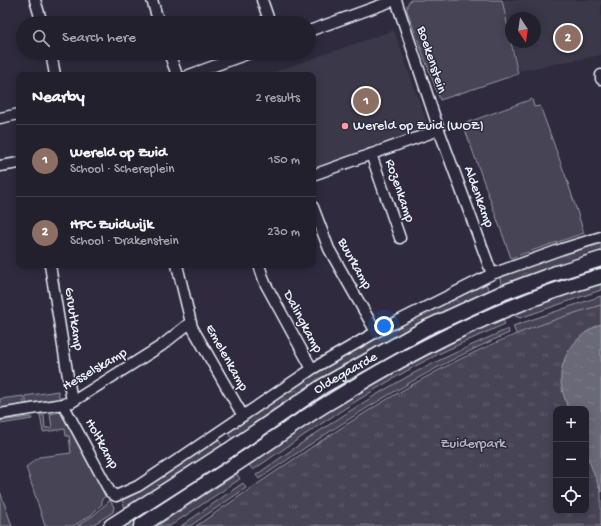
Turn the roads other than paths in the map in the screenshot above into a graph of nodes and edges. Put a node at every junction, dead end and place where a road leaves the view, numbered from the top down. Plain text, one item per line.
1 (35, 0) edge
2 (152, 0) edge
3 (262, 0) edge
4 (396, 0) edge
5 (371, 4) edge
6 (40, 16) edge
7 (158, 16) edge
8 (268, 16) edge
9 (316, 28) edge
10 (52, 60) edge
11 (172, 60) edge
12 (231, 60) edge
13 (54, 72) edge
14 (176, 72) edge
15 (197, 72) edge
16 (601, 75) edge
17 (601, 79) edge
18 (16, 115) edge
19 (0, 118) edge
20 (439, 130) junction
21 (371, 154) junction
22 (16, 163) edge
23 (0, 166) edge
24 (316, 174) edge
25 (316, 215) edge
26 (601, 237) edge
27 (400, 238) dead end
28 (601, 259) edge
29 (50, 268) edge
30 (178, 268) edge
31 (260, 268) edge
32 (492, 274) junction
33 (601, 276) edge
34 (191, 322) junction
35 (376, 332) junction
36 (312, 369) junction
37 (67, 403) junction
38 (0, 414) edge
39 (243, 416) junction
40 (116, 496) joint
41 (111, 526) edge
42 (141, 526) edge

1 - 6 street
2 - 7 street
3 - 8 street
4 - 5 street
4 - 20 street, Boekenstein
5 - 9 street
10 - 13 street
11 - 14 street
12 - 15 street
16 - 17 street
18 - 19 street
20 - 21 street
20 - 32 street, Aldenkamp
21 - 24 street
21 - 27 street, Rozenkamp
22 - 23 street
25 - 35 street, Buurkamp
26 - 32 street, Oldegaarde
28 - 41 main road, Oldegaarde
29 - 37 street, Gruutkamp
30 - 34 street, Emelenkamp
31 - 36 street, Dalingkamp
32 - 35 street, Oldegaarde
33 - 42 main road, Oldegaarde
34 - 37 street, Hesselskamp
34 - 39 street, Emelenkamp
35 - 36 street, Oldegaarde
36 - 39 street, Oldegaarde
37 - 38 street, Hesselskamp
37 - 40 street, Holtkamp
39 - 40 street, Oldegaarde

